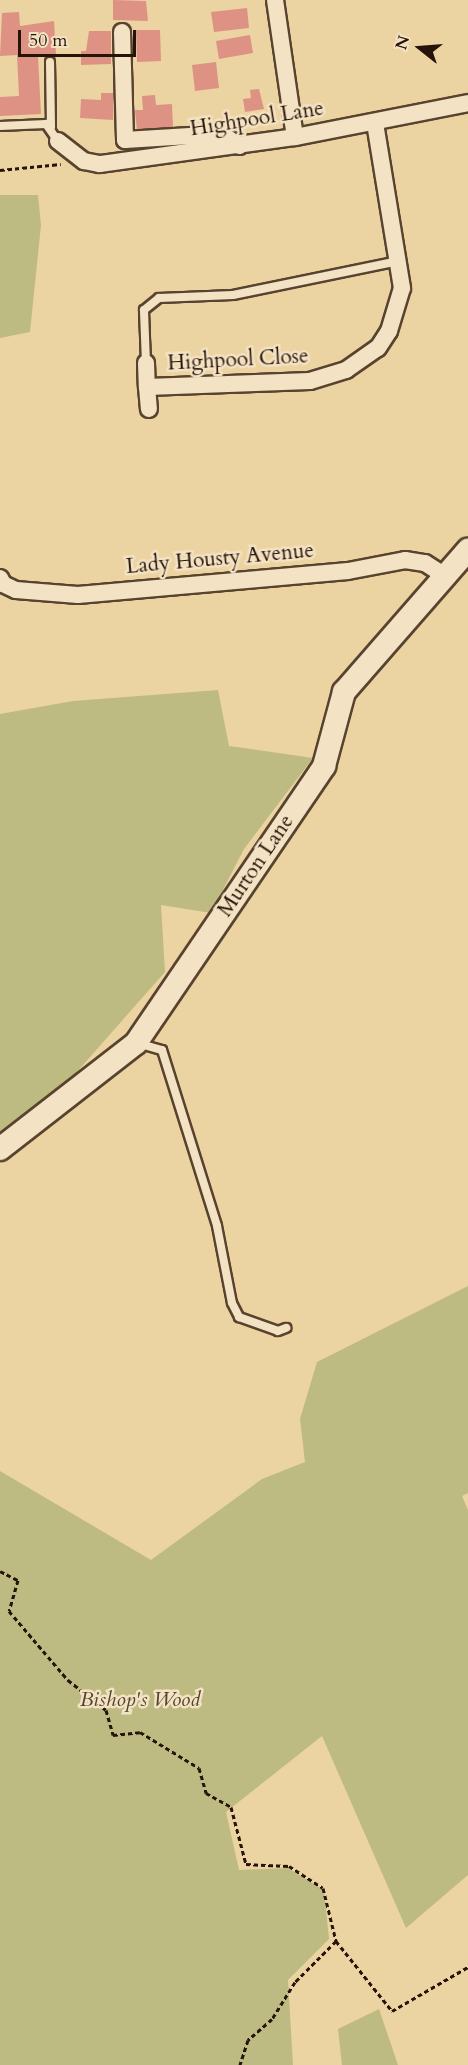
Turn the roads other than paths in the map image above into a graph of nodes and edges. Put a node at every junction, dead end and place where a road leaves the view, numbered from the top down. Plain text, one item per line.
1 (275, 0) edge
2 (122, 32) dead end
3 (50, 62) dead end
4 (468, 103) edge
5 (375, 123) junction
6 (0, 126) edge
7 (55, 134) junction
8 (295, 137) junction
9 (125, 140) junction
10 (239, 146) junction
11 (125, 160) junction
12 (399, 261) junction
13 (146, 363) joint
14 (147, 387) junction
15 (149, 409) dead end
16 (468, 550) edge
17 (445, 576) junction
18 (0, 578) edge
19 (136, 1042) junction
20 (0, 1149) edge
21 (286, 1328) dead end

1 - 8 street
2 - 9 street
3 - 7 lane
4 - 5 street, Highpool Lane
5 - 8 street, Highpool Lane
5 - 12 street, Highpool Close
6 - 7 lane
7 - 11 street, Highpool Lane
8 - 10 street, Highpool Lane
9 - 10 street
9 - 11 street
10 - 11 street, Highpool Lane
12 - 13 lane
12 - 14 street, Highpool Close
13 - 14 street, Highpool Close
14 - 15 street, Highpool Close
16 - 17 street, Murton Lane
17 - 18 street, Lady Housty Avenue
17 - 19 street, Murton Lane
19 - 20 street, Murton Lane
19 - 21 lane

